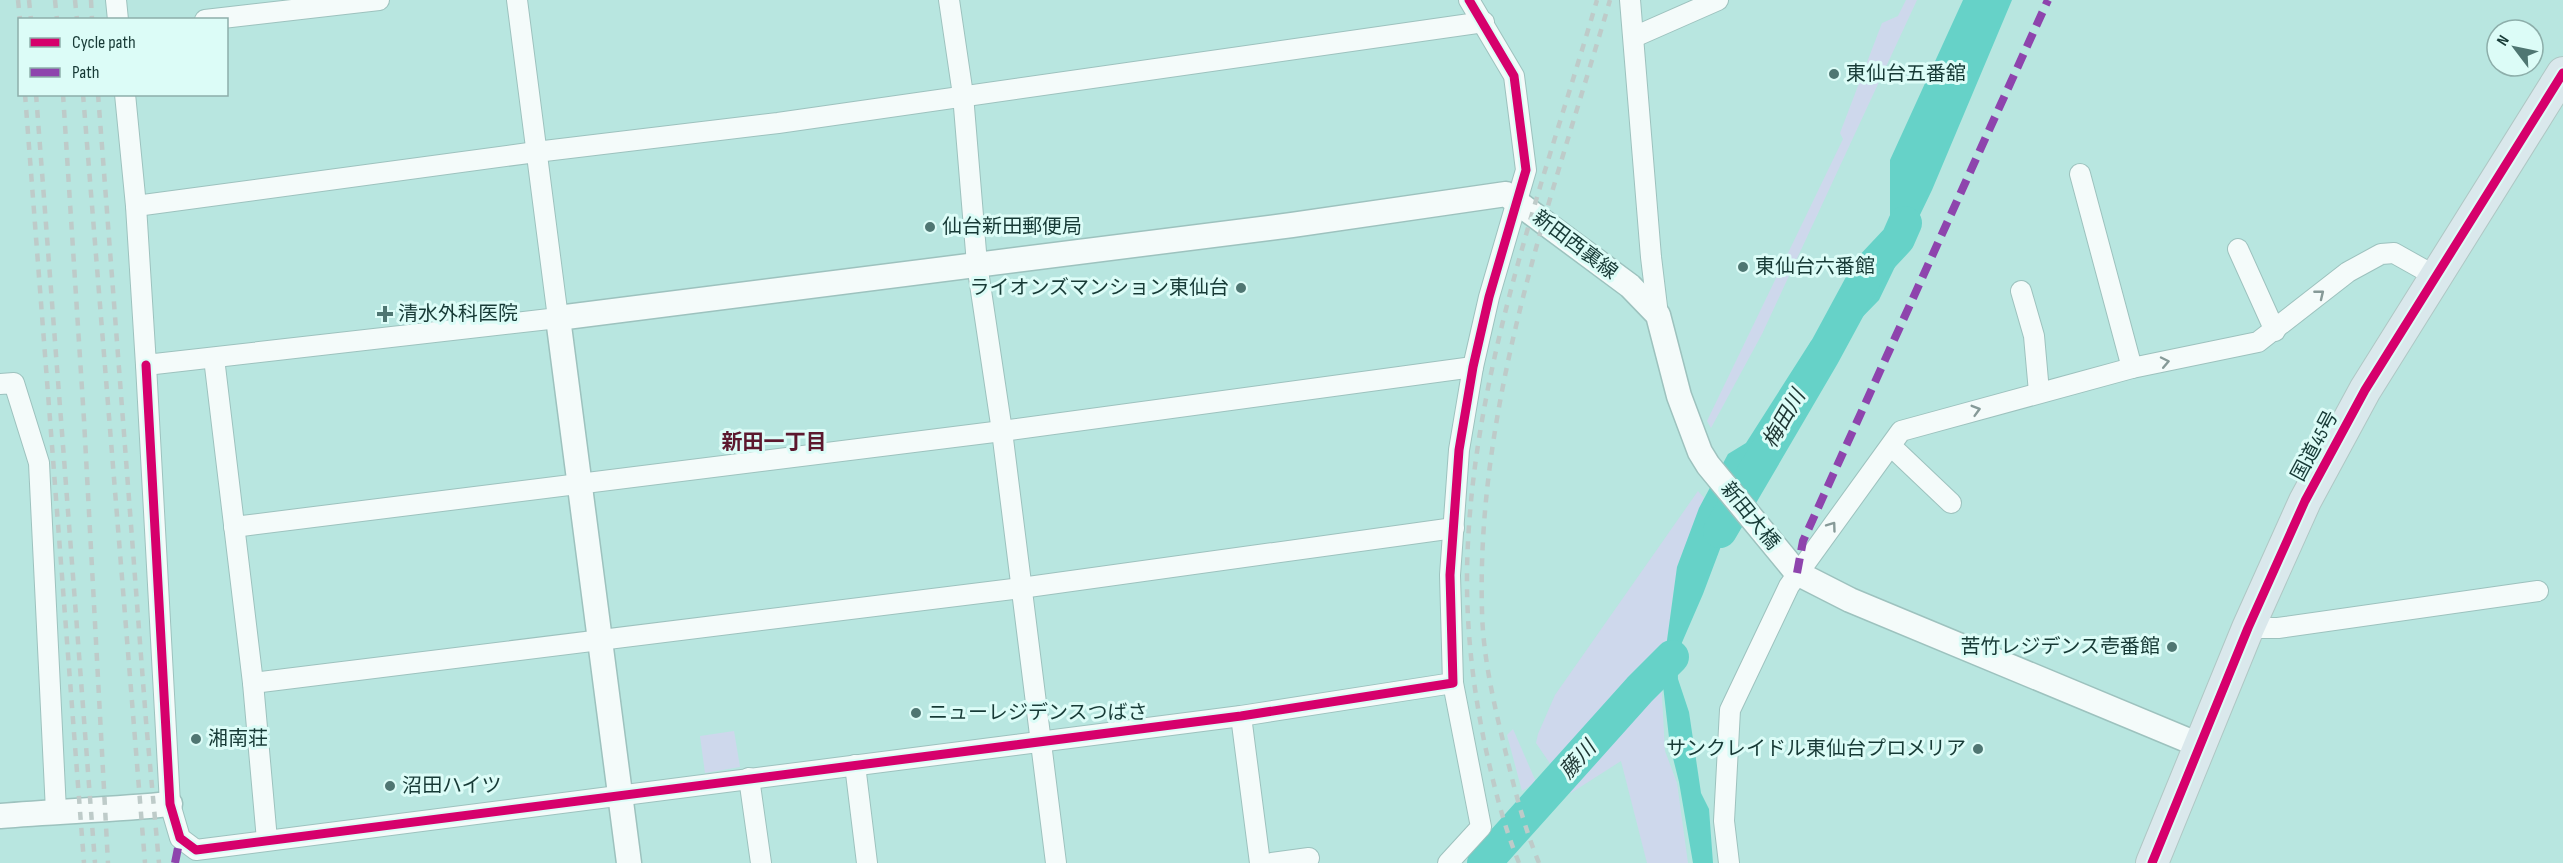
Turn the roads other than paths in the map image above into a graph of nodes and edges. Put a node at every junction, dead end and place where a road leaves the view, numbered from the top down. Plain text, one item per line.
1 (116, 0) edge
2 (379, 0) edge
3 (517, 0) edge
4 (949, 0) edge
5 (1469, 0) edge
6 (1630, 0) edge
7 (1718, 0) edge
8 (118, 18) edge
9 (222, 18) edge
10 (1484, 22) junction
11 (1634, 37) junction
12 (2563, 73) edge
13 (963, 95) junction
14 (125, 96) edge
15 (536, 152) junction
16 (2080, 174) dead end
17 (1516, 201) junction
18 (136, 206) junction
19 (2238, 249) dead end
20 (977, 264) junction
21 (2435, 276) junction
22 (2021, 291) dead end
23 (1658, 315) junction
24 (558, 318) junction
25 (2275, 331) junction
26 (214, 358) junction
27 (146, 365) junction
28 (1473, 367) junction
29 (2132, 369) junction
30 (0, 384) edge
31 (2039, 392) junction
32 (1002, 431) junction
33 (1891, 446) junction
34 (579, 483) junction
35 (1951, 503) dead end
36 (234, 526) junction
37 (1454, 528) junction
38 (1795, 570) junction
39 (1021, 588) junction
40 (2538, 591) dead end
41 (2248, 628) junction
42 (600, 642) junction
43 (253, 683) junction
44 (1454, 683) junction
45 (1241, 716) junction
46 (1040, 741) junction
47 (2199, 745) junction
48 (855, 765) junction
49 (750, 778) junction
50 (620, 795) junction
51 (170, 804) junction
52 (56, 811) junction
53 (0, 816) edge
54 (267, 840) junction
55 (1309, 858) dead end
56 (629, 863) edge
57 (760, 863) edge
58 (867, 863) edge
59 (1056, 863) edge
60 (1260, 863) edge
61 (1272, 863) edge
62 (1448, 863) edge
63 (1729, 863) edge
64 (2152, 863) edge

1 - 8 street
2 - 9 street
3 - 15 street
4 - 13 street
5 - 10 street, 新田西裏線
6 - 11 street
7 - 11 street
10 - 13 street
10 - 17 street, 新田西裏線
11 - 23 street
12 - 21 highway, 国道45号
13 - 15 street
13 - 20 street
14 - 18 street
15 - 18 street
15 - 24 street
16 - 29 street
17 - 20 street
17 - 23 street, 新田西裏線
17 - 28 street
18 - 27 street
19 - 25 street
20 - 24 street
20 - 32 street
25 -> 21 street
21 - 41 highway, 国道45号
22 - 31 street
23 - 38 street, 新田大橋
24 - 26 street
24 - 34 street
29 -> 25 street
26 - 27 street
26 - 36 street
27 - 51 street
28 - 32 street
28 - 37 street
29 - 31 street
30 - 52 street
33 -> 31 street
32 - 34 street
32 - 39 street
33 - 35 street
38 -> 33 street
34 - 36 street
34 - 42 street
36 - 43 street
37 - 39 street
37 - 44 street
38 - 47 street
38 - 63 street
39 - 42 street
39 - 46 street
40 - 41 street
41 - 47 highway, 国道45号
42 - 43 street
42 - 50 street
43 - 54 street
44 - 45 street
44 - 62 street
45 - 46 street
45 - 60 street
46 - 48 street
46 - 59 street
47 - 64 highway, 国道45号
48 - 49 street
48 - 58 street
49 - 50 street
49 - 57 street
50 - 54 street
50 - 56 street
51 - 52 street
51 - 54 street
52 - 53 street
55 - 61 street

